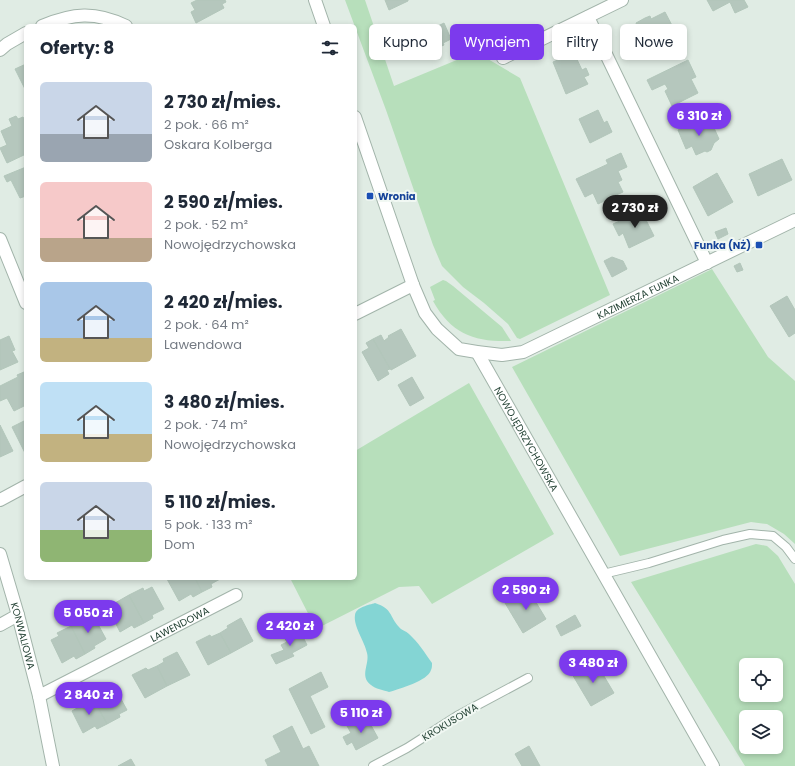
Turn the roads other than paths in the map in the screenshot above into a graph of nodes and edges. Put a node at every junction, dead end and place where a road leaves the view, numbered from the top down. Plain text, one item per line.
1 (315, 0) edge
2 (622, 0) edge
3 (588, 17) junction
4 (47, 24) edge
5 (121, 24) edge
6 (323, 24) edge
7 (24, 34) edge
8 (544, 38) edge
9 (0, 50) edge
10 (357, 123) edge
11 (795, 220) edge
12 (0, 239) edge
13 (707, 263) junction
14 (413, 285) junction
15 (24, 298) edge
16 (357, 313) edge
17 (477, 352) junction
18 (24, 487) edge
19 (0, 500) edge
20 (0, 554) edge
21 (795, 559) edge
22 (603, 574) junction
23 (236, 595) dead end
24 (18, 614) junction
25 (0, 625) edge
26 (528, 678) dead end
27 (39, 696) junction
28 (53, 766) edge
29 (373, 766) edge
30 (713, 766) edge

1 - 6 street
2 - 3 street
3 - 8 street
3 - 13 street
4 - 5 street
7 - 9 street
10 - 14 street
11 - 13 street, KAZIMIERZA FUNKA
12 - 15 street
13 - 17 street, KAZIMIERZA FUNKA
14 - 16 street
14 - 17 street
17 - 22 street, NOWOJĘDRZYCHOWSKA
18 - 19 street
20 - 24 street, KONWALIOWA
21 - 22 lane
22 - 30 street, NOWOJĘDRZYCHOWSKA
23 - 27 street, LAWENDOWA
24 - 25 street
24 - 27 street, KONWALIOWA
26 - 29 lane, KROKUSOWA
27 - 28 street, KONWALIOWA

